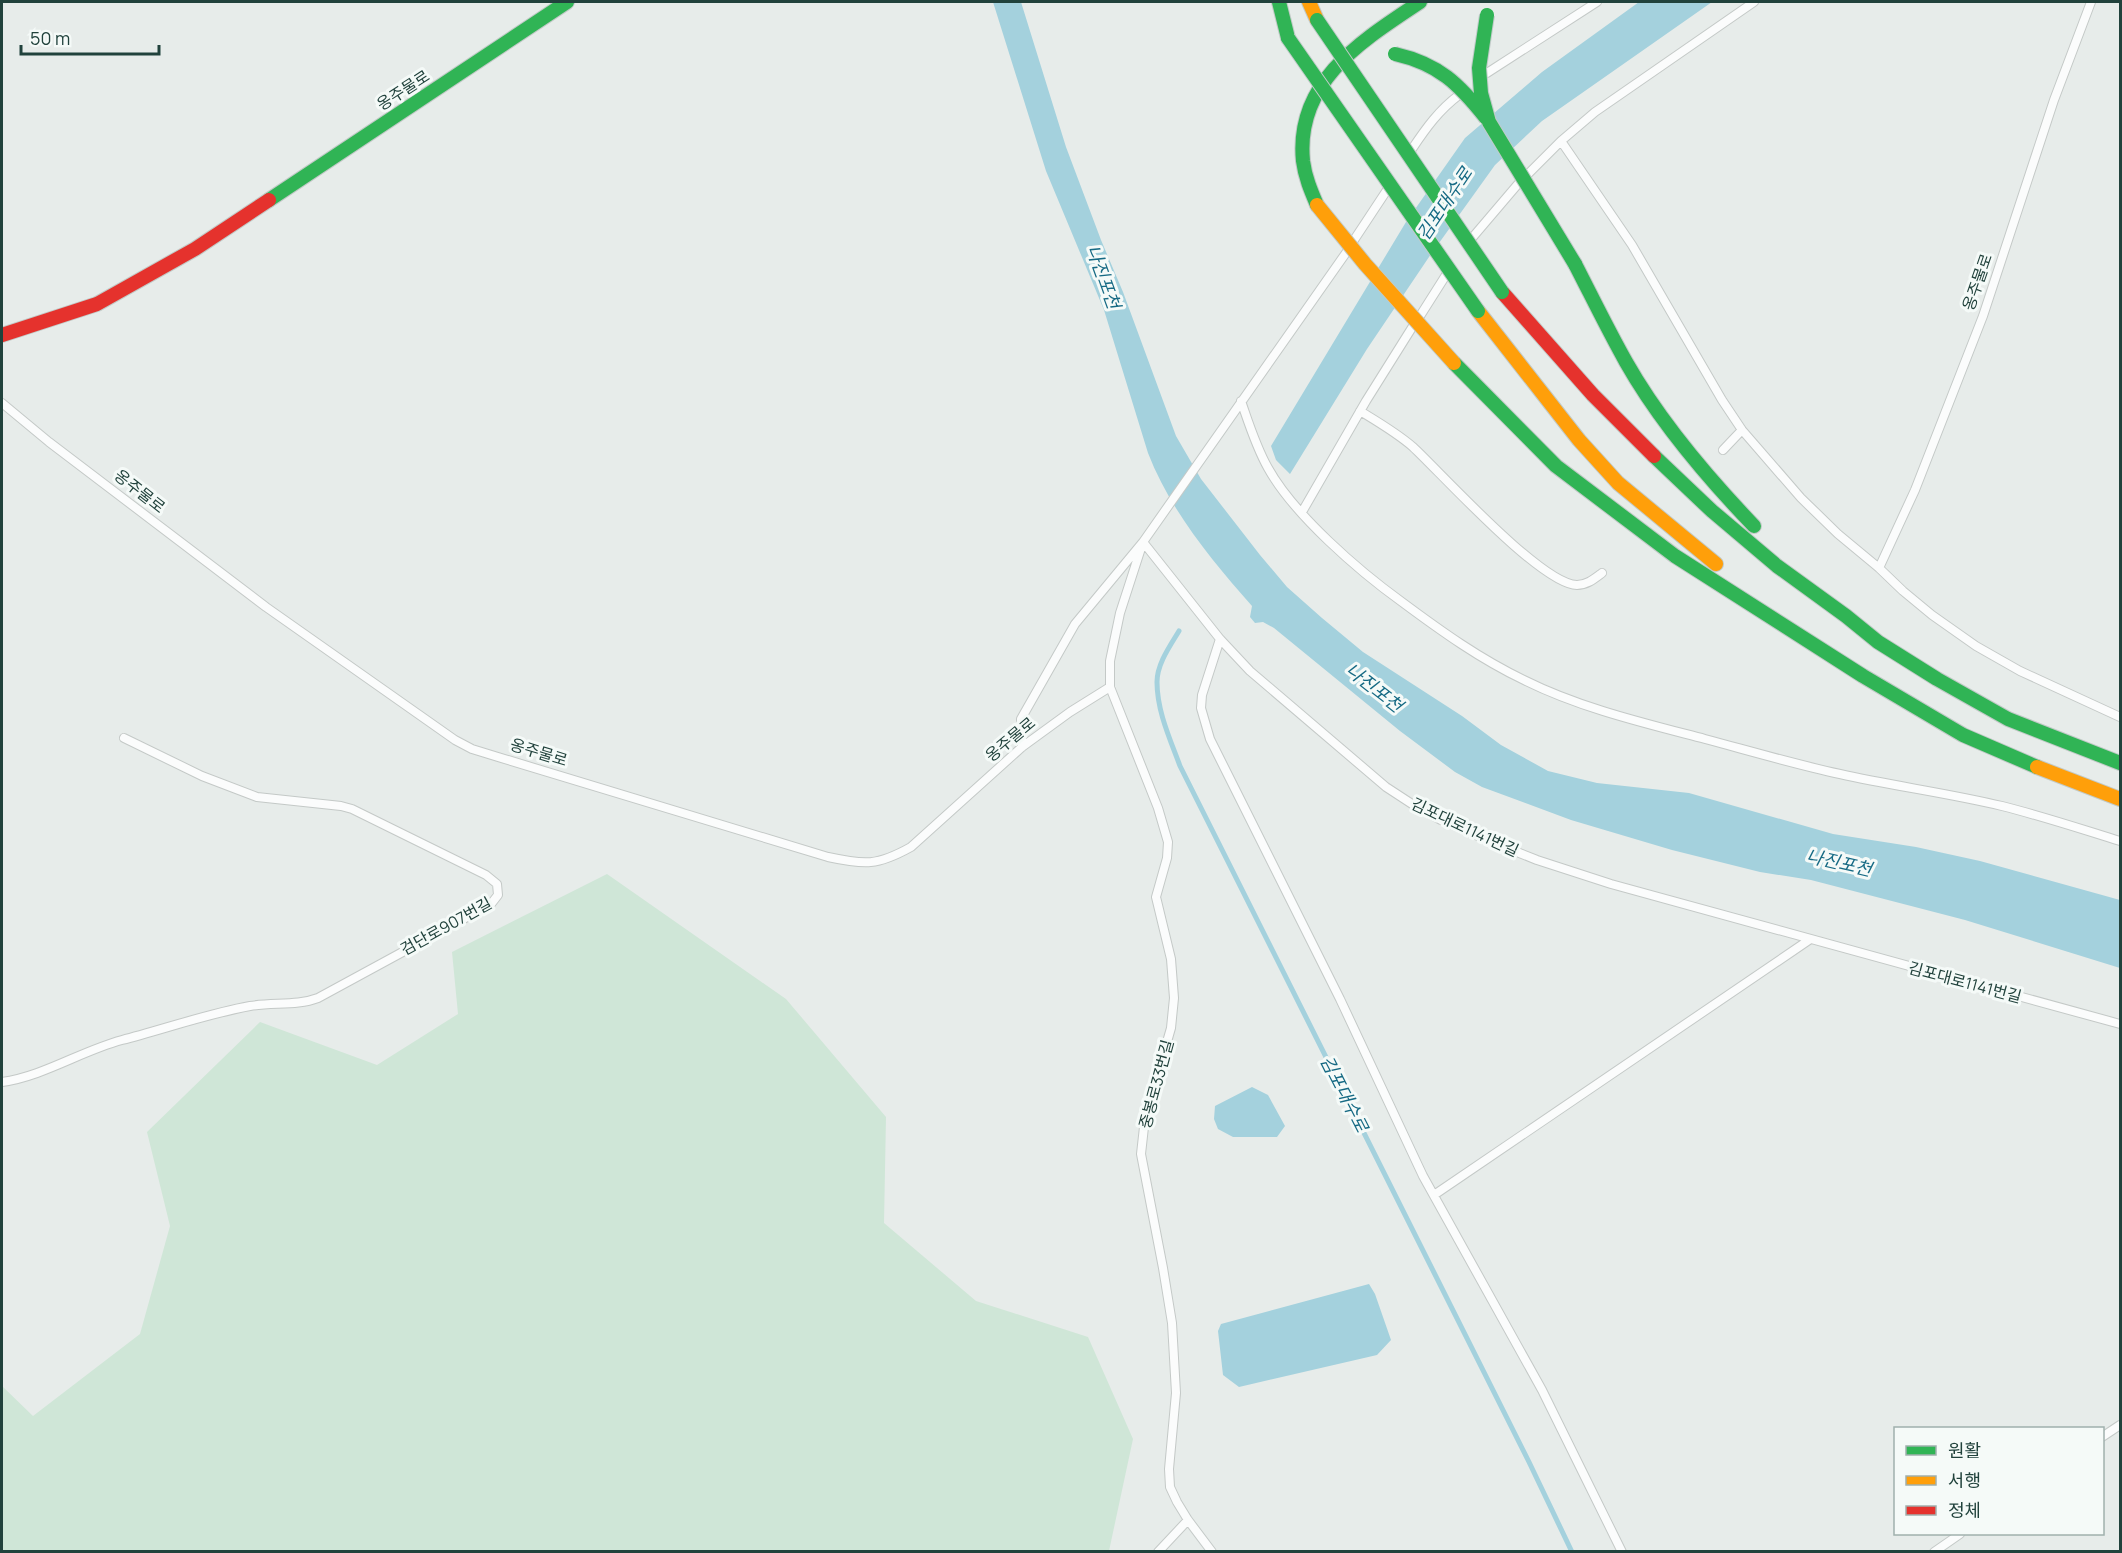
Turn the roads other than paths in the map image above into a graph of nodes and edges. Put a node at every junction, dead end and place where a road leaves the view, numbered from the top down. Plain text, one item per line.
1 (567, 2) edge
2 (1279, 2) edge
3 (1309, 2) edge
4 (1420, 2) edge
5 (1495, 2) edge
6 (1597, 2) edge
7 (1754, 2) edge
8 (2091, 2) edge
9 (1329, 72) junction
10 (1489, 122) junction
11 (1561, 141) junction
12 (1403, 164) dead end
13 (1397, 174) dead end
14 (1461, 253) dead end
15 (1455, 262) dead end
16 (2, 335) edge
17 (1241, 401) junction
18 (2, 403) edge
19 (1360, 411) junction
20 (1742, 430) junction
21 (1723, 450) dead end
22 (1302, 512) junction
23 (1143, 542) junction
24 (1879, 568) junction
25 (1602, 573) dead end
26 (1846, 616) junction
27 (1798, 633) junction
28 (1220, 639) junction
29 (1110, 687) junction
30 (2121, 717) edge
31 (124, 738) dead end
32 (1022, 747) junction
33 (2121, 762) edge
34 (2121, 799) edge
35 (2121, 841) edge
36 (1809, 940) junction
37 (2121, 1024) edge
38 (2, 1082) edge
39 (1434, 1195) junction
40 (2121, 1425) edge
41 (2104, 1436) edge
42 (1188, 1520) junction
43 (1957, 1535) edge
44 (1158, 1551) edge
45 (1212, 1551) edge
46 (1622, 1551) edge
47 (1934, 1551) edge

1 - 16 main road, 옹주물로
2 - 27 main road, bridge
3 - 26 main road, bridge
4 - 9 main road
5 - 10 main road, bridge
6 - 12 lane
7 - 11 lane
8 - 24 lane, 옹주물로
9 - 10 main road, bridge
9 - 27 main road, bridge
10 - 26 main road, bridge
11 - 14 lane
11 - 20 lane
13 - 17 lane
15 - 19 lane
17 - 22 lane
17 - 23 lane
18 - 32 lane, 옹주물로
19 - 22 lane
19 - 25 lane
20 - 21 lane
20 - 24 lane
22 - 35 lane
23 - 28 lane, 김포대로1141번길
23 - 29 lane
23 - 32 lane
24 - 30 lane
26 - 33 main road
27 - 34 main road
28 - 36 lane, 김포대로1141번길
28 - 39 lane
29 - 32 lane, 옹주물로
29 - 42 lane, 중봉로33번길
31 - 38 lane, 검단로907번길
36 - 37 lane, 김포대로1141번길
36 - 39 lane
39 - 46 lane
40 - 41 lane
42 - 44 lane
42 - 45 lane, 중봉로33번길
43 - 47 lane

